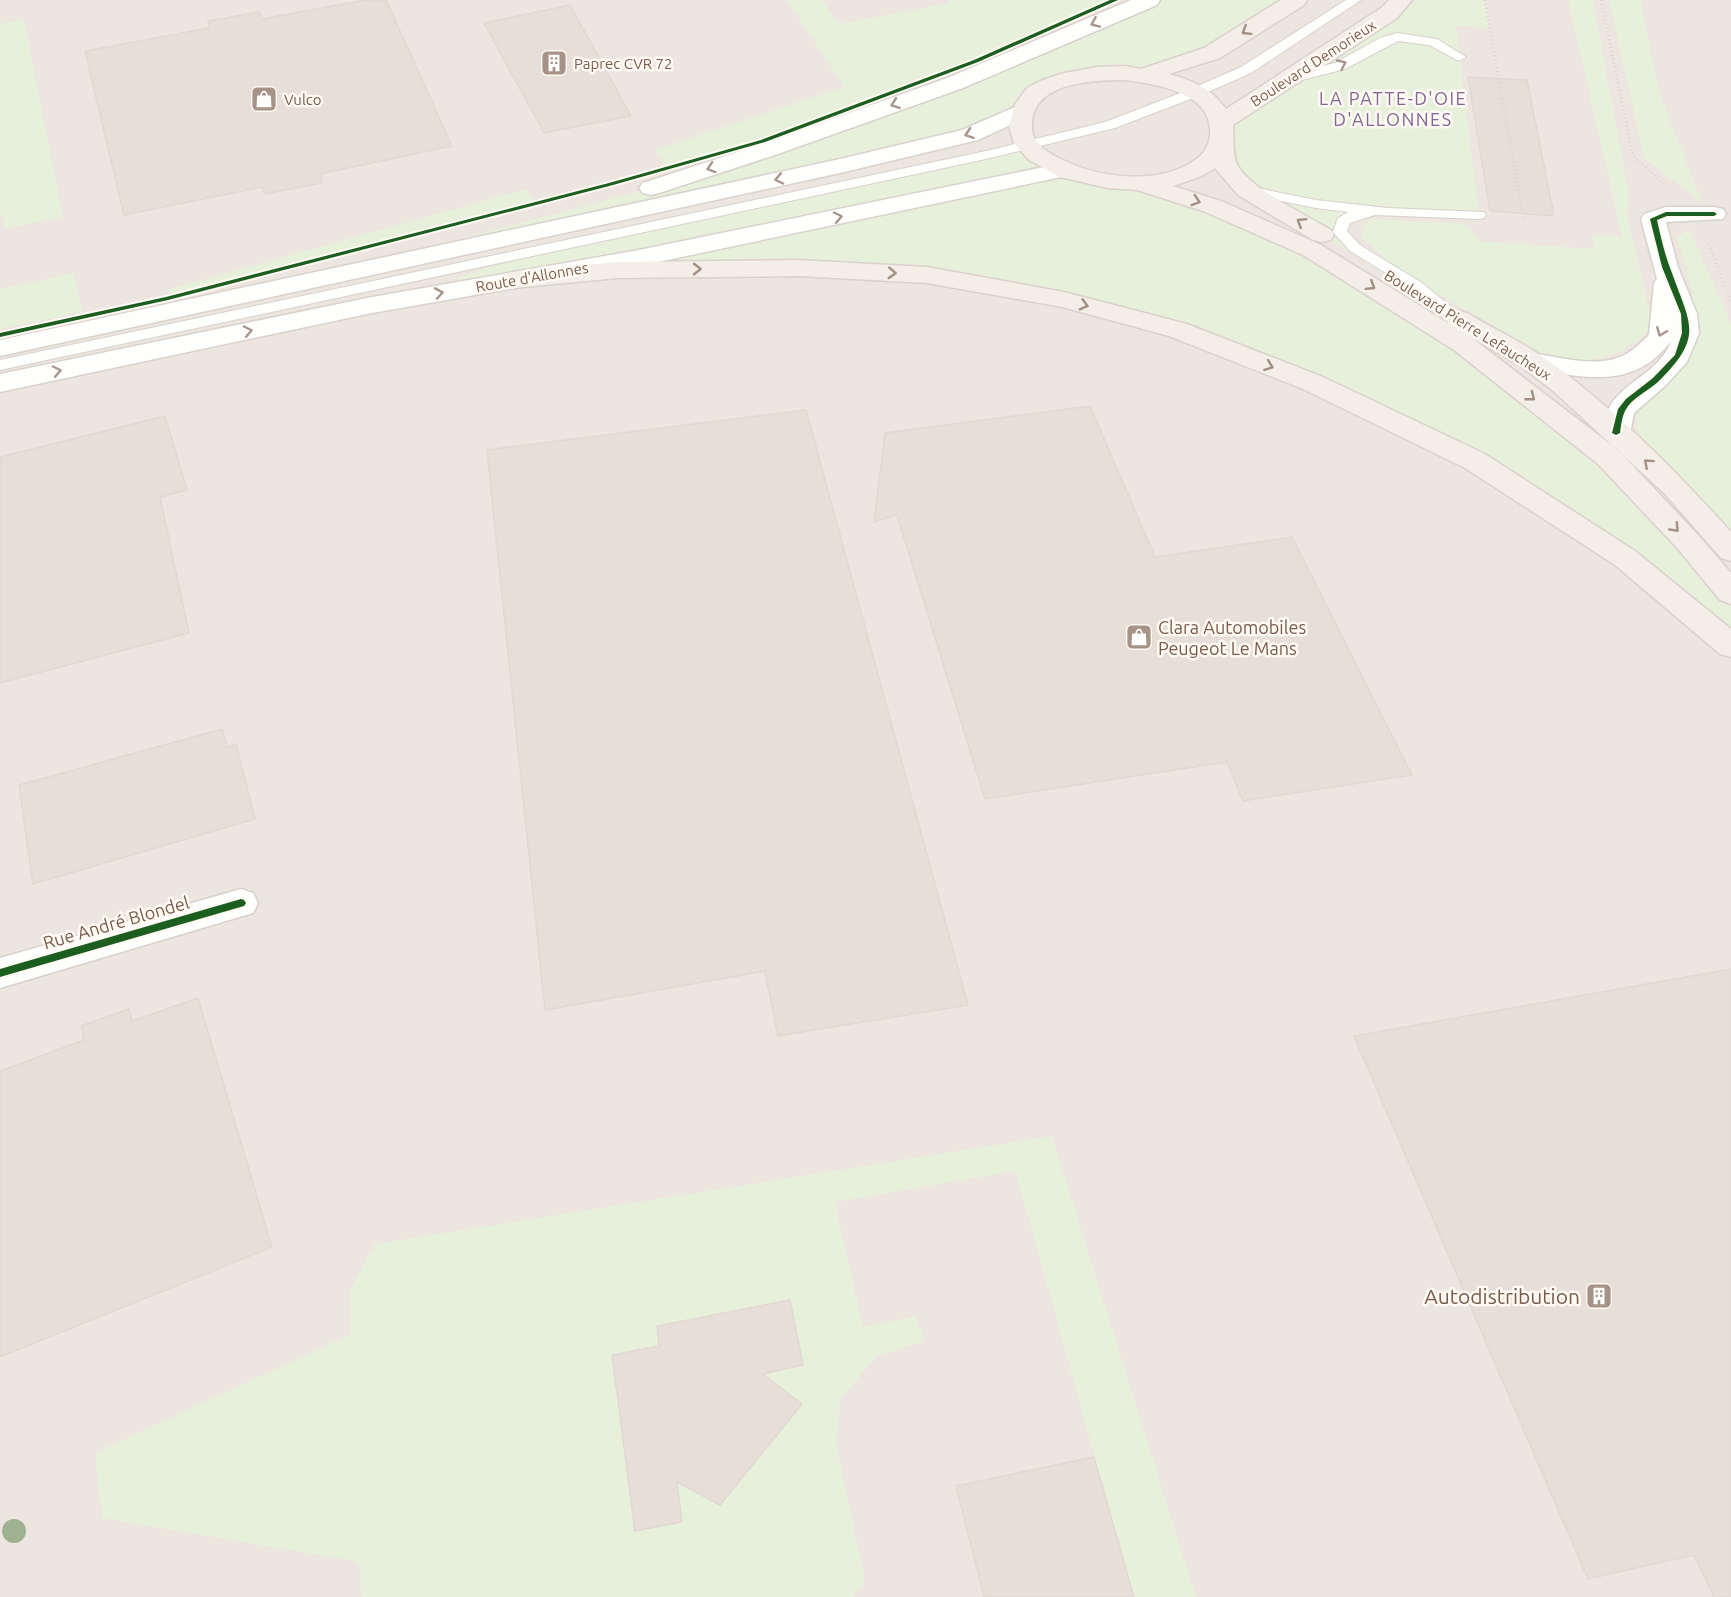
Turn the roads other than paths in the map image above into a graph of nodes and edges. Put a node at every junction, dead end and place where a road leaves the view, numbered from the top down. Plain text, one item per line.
1 (1149, 0) edge
2 (1296, 0) edge
3 (1355, 0) edge
4 (1401, 0) edge
5 (1459, 57) dead end
6 (1144, 75) junction
7 (1286, 80) junction
8 (1196, 92) junction
9 (1022, 111) junction
10 (1222, 133) junction
11 (1028, 145) junction
12 (1063, 170) junction
13 (1140, 183) junction
14 (1247, 190) junction
15 (1388, 212) junction
16 (1714, 214) dead end
17 (1479, 215) dead end
18 (353, 272) junction
19 (1669, 275) junction
20 (513, 280) junction
21 (1458, 319) junction
22 (0, 348) edge
23 (1531, 361) junction
24 (0, 364) edge
25 (0, 383) edge
26 (1616, 433) junction
27 (1731, 551) edge
28 (1731, 593) edge
29 (1731, 646) edge
30 (241, 903) dead end
31 (0, 973) edge

1 -> 18 main road
2 -> 6 main road
3 - 8 lane
4 - 7 main road, Boulevard Demorieux
7 -> 5 lane
6 - 8 main road
6 - 9 main road
7 - 10 main road, Boulevard Demorieux
8 - 10 main road
8 - 11 lane
9 - 11 main road
9 -> 18 main road
10 - 13 main road, Boulevard Demorieux
10 - 14 main road, Boulevard Pierre Lefaucheux
11 - 12 main road
11 - 24 lane
12 - 13 main road
20 -> 12 main road, Route d'Allonnes
13 -> 28 main road, Boulevard Pierre Lefaucheux
14 - 15 lane
21 -> 14 main road, Boulevard Pierre Lefaucheux
15 - 17 lane
15 - 21 lane
16 - 19 main road
18 - 22 main road
19 -> 23 main road
19 - 26 main road
25 -> 20 main road, Route d'Allonnes
20 -> 29 main road
21 - 23 main road, Boulevard Pierre Lefaucheux
23 - 26 main road, Boulevard Pierre Lefaucheux
27 -> 26 main road, Boulevard Pierre Lefaucheux
30 - 31 main road, Rue André Blondel

